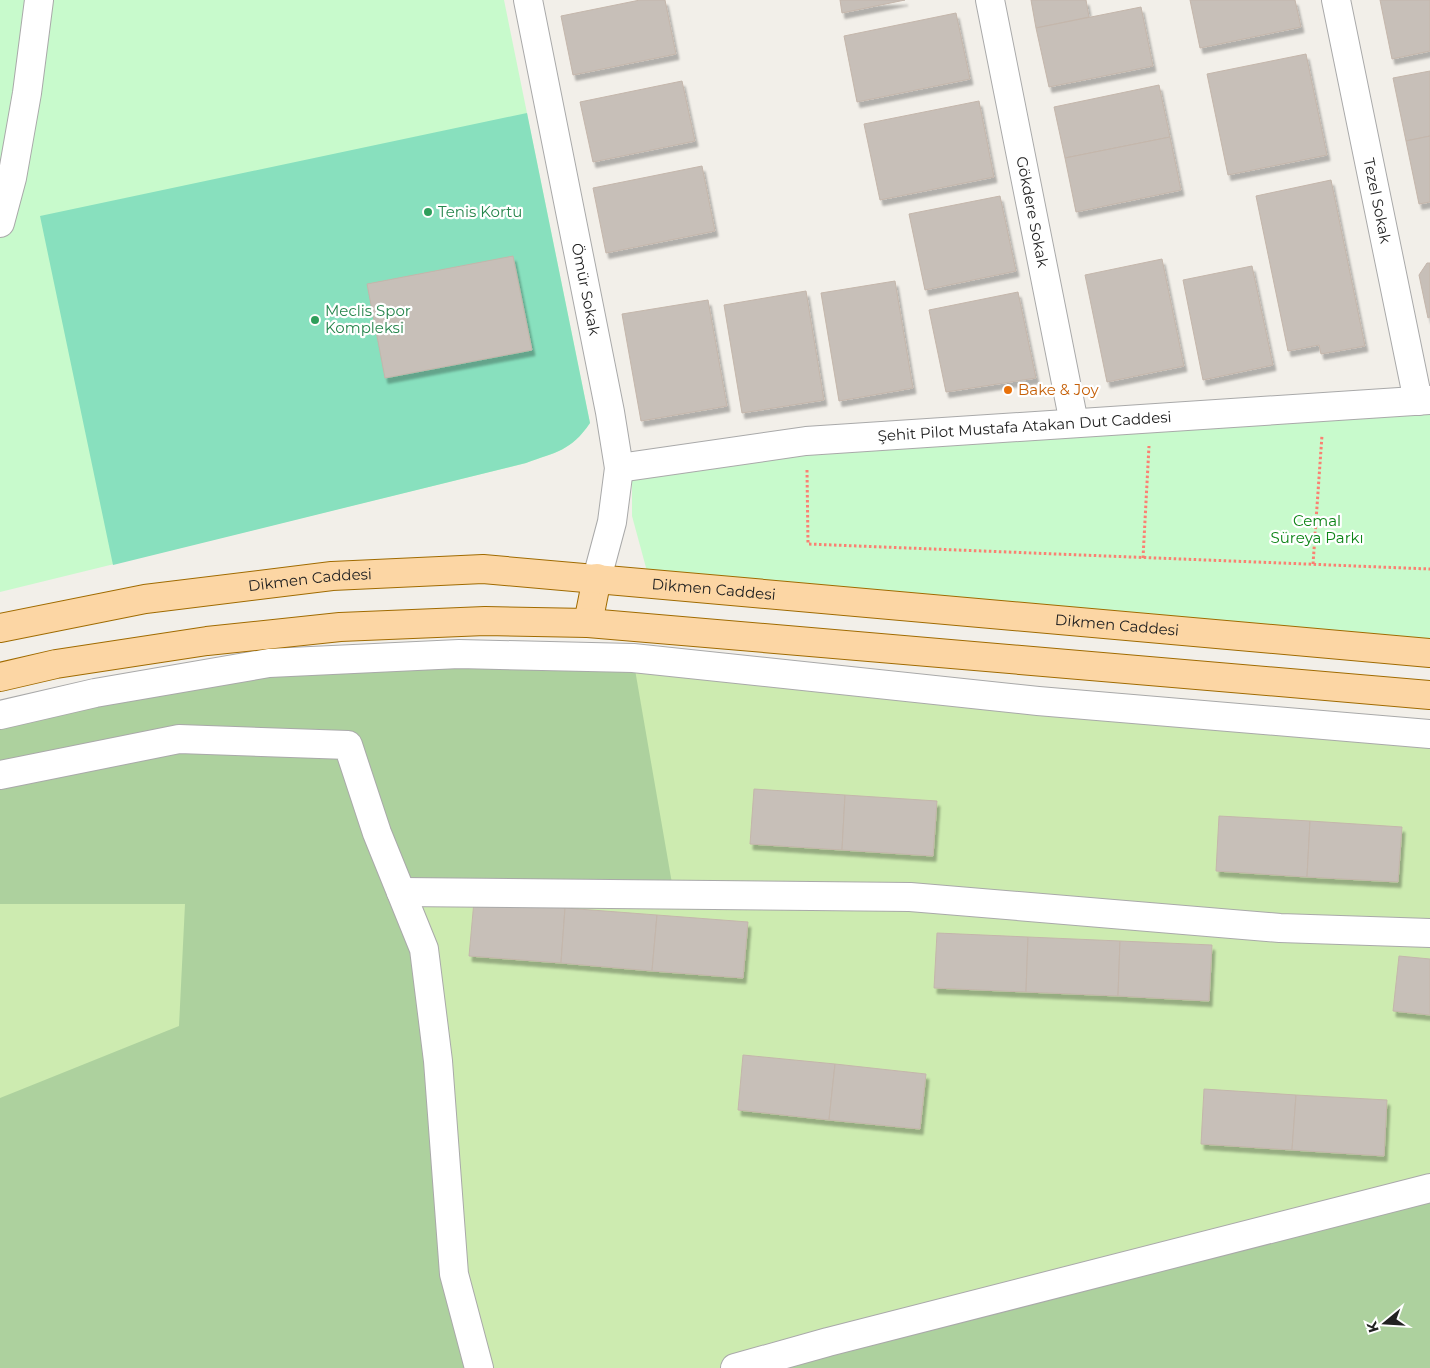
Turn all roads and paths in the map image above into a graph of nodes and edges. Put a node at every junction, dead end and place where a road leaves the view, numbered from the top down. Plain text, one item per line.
1 (39, 0) edge
2 (528, 0) edge
3 (990, 0) edge
4 (1336, 0) edge
5 (0, 223) edge
6 (1424, 400) edge
7 (1324, 407) junction
8 (1150, 419) junction
9 (1074, 424) junction
10 (806, 441) junction
11 (619, 468) junction
12 (1143, 558) junction
13 (1313, 564) junction
14 (1430, 569) edge
15 (597, 578) junction
16 (588, 623) junction
17 (0, 628) edge
18 (1430, 653) edge
19 (0, 677) edge
20 (1430, 695) edge
21 (0, 715) edge
22 (1430, 734) edge
23 (0, 775) edge
24 (401, 892) junction
25 (1430, 933) edge
26 (1430, 1188) edge
27 (479, 1368) edge
28 (735, 1368) edge

1 - 5 street
2 - 11 street, Ömür Sokak
3 - 9 street, Gökdere Sokak
4 - 6 street, Tezel Sokak
6 - 7 street, Şehit Pilot Mustafa Atakan Dut Caddesi
7 - 8 street, Şehit Pilot Mustafa Atakan Dut Caddesi
7 - 13 path
8 - 9 street, Şehit Pilot Mustafa Atakan Dut Caddesi
8 - 12 path
9 - 10 street, Şehit Pilot Mustafa Atakan Dut Caddesi
10 - 11 street, Şehit Pilot Mustafa Atakan Dut Caddesi
10 - 12 path
11 - 15 street, Ömür Sokak
12 - 13 path
13 - 14 path
15 - 16 main road
15 - 17 main road, Dikmen Caddesi
15 - 18 main road, Dikmen Caddesi
16 - 19 main road
16 - 20 main road
21 - 22 street
23 - 24 street
24 - 25 street
24 - 27 street
26 - 28 street

